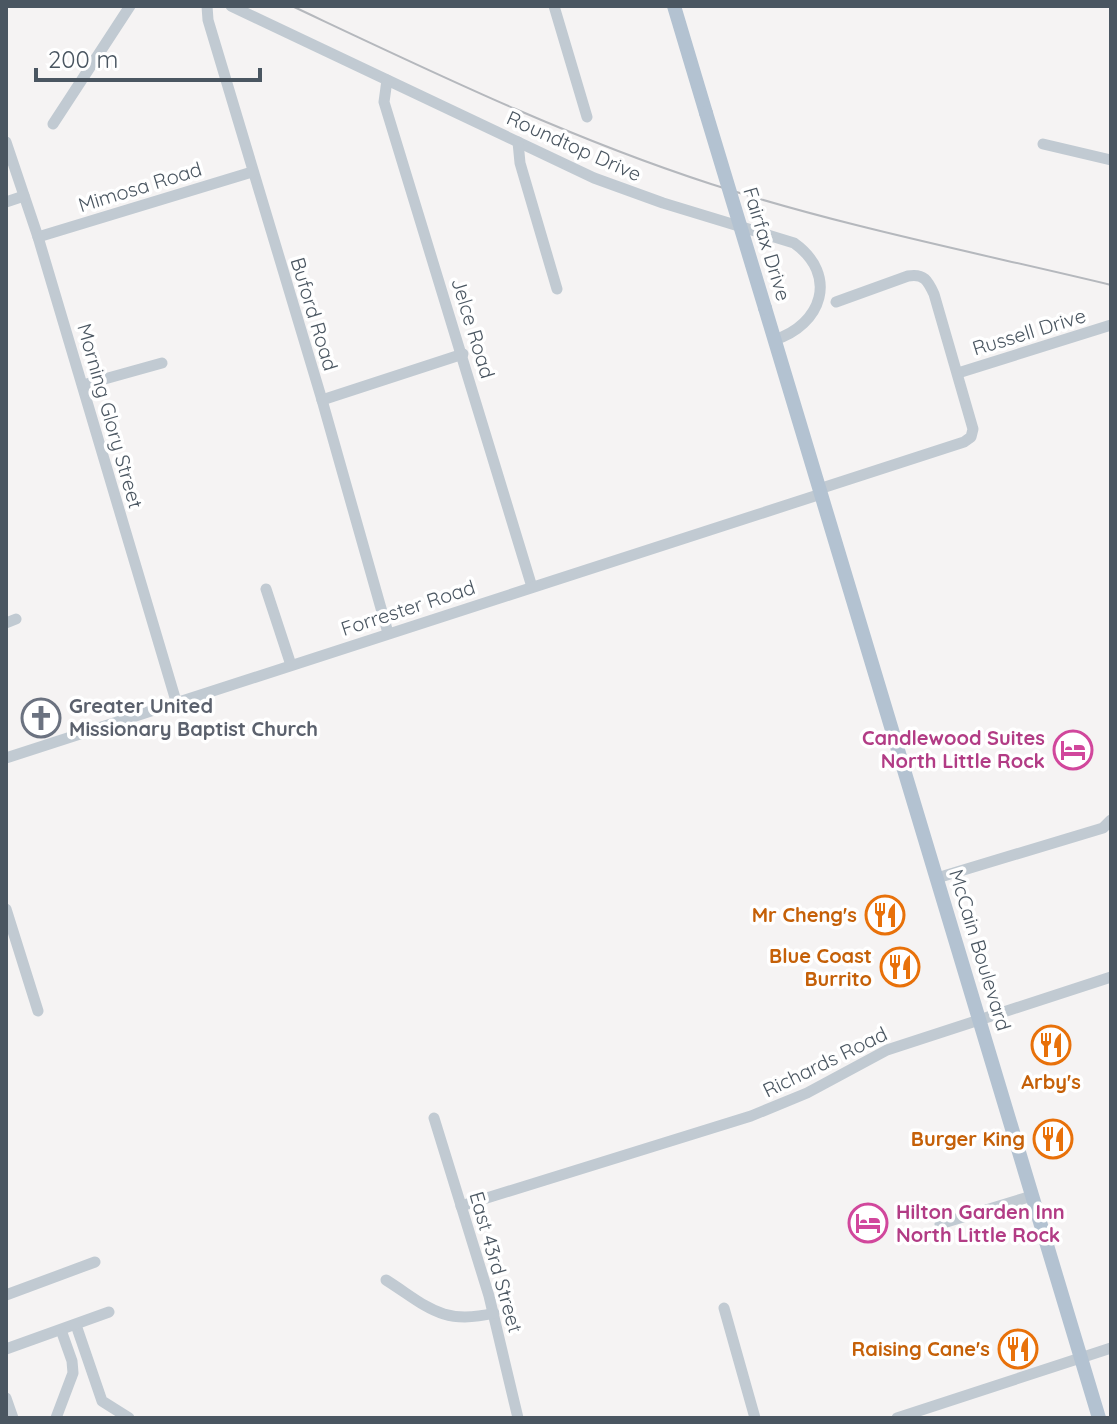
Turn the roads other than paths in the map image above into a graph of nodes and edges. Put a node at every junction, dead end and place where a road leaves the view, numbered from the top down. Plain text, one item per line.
1 (130, 6) edge
2 (207, 6) edge
3 (231, 6) edge
4 (554, 6) edge
5 (674, 6) edge
6 (387, 80) junction
7 (587, 117) dead end
8 (53, 124) dead end
9 (6, 142) edge
10 (518, 142) junction
11 (1043, 144) dead end
12 (1111, 160) edge
13 (252, 172) junction
14 (24, 196) junction
15 (6, 202) edge
16 (38, 237) junction
17 (557, 289) dead end
18 (836, 302) dead end
19 (1111, 325) edge
20 (774, 340) junction
21 (463, 354) junction
22 (162, 363) dead end
23 (958, 373) junction
24 (83, 385) junction
25 (322, 400) junction
26 (820, 491) junction
27 (532, 587) junction
28 (266, 589) dead end
29 (388, 633) junction
30 (291, 665) junction
31 (176, 701) junction
32 (6, 758) edge
33 (1111, 820) edge
34 (937, 878) junction
35 (6, 909) edge
36 (1111, 977) edge
37 (38, 1011) dead end
38 (979, 1020) junction
39 (434, 1118) dead end
40 (1032, 1196) junction
41 (461, 1206) junction
42 (940, 1224) dead end
43 (95, 1262) dead end
44 (386, 1280) dead end
45 (6, 1295) edge
46 (724, 1308) dead end
47 (109, 1312) dead end
48 (494, 1313) junction
49 (76, 1325) junction
50 (61, 1330) junction
51 (1111, 1348) edge
52 (6, 1349) edge
53 (1081, 1358) junction
54 (6, 1398) edge
55 (13, 1418) edge
56 (56, 1418) edge
57 (129, 1418) edge
58 (518, 1418) edge
59 (755, 1418) edge
60 (897, 1418) edge
61 (1099, 1418) edge

1 - 8 street
2 - 13 street, Buford Road
3 - 6 street, Roundtop Drive
4 - 7 street
5 - 20 main road, Fairfax Drive, bridge
6 - 10 street, Roundtop Drive
6 - 21 street, Jelce Road
9 - 14 street, Morning Glory Street
10 - 17 street
10 - 20 street, Roundtop Drive
11 - 12 street
13 - 16 street, Mimosa Road
13 - 25 street, Buford Road
14 - 15 street
14 - 16 street, Morning Glory Street
16 - 24 street, Morning Glory Street
18 - 23 street
19 - 23 street, Russell Drive
20 - 26 main road, Fairfax Drive
21 - 25 street
21 - 27 street, Jelce Road
22 - 24 street
23 - 26 street, Forrester Road
24 - 31 street, Morning Glory Street
25 - 29 street, Buford Road
26 - 27 street, Forrester Road
26 - 34 main road, McCain Boulevard
27 - 29 street, Forrester Road
28 - 30 street
29 - 30 street, Forrester Road
30 - 31 street, Forrester Road
31 - 32 street, Forrester Road
33 - 34 street
34 - 38 main road, McCain Boulevard
35 - 37 street
36 - 38 street, Richards Road
38 - 40 main road, McCain Boulevard
38 - 41 street, Richards Road
39 - 41 street, East 43rd Street
40 - 42 street
40 - 53 main road, McCain Boulevard
41 - 48 street, East 43rd Street
43 - 45 street
44 - 48 street
46 - 59 street
47 - 49 street
48 - 58 street, East 43rd Street
49 - 50 street
49 - 57 street
50 - 52 street
50 - 56 street
51 - 53 street
53 - 60 street
53 - 61 main road, McCain Boulevard
54 - 55 street

